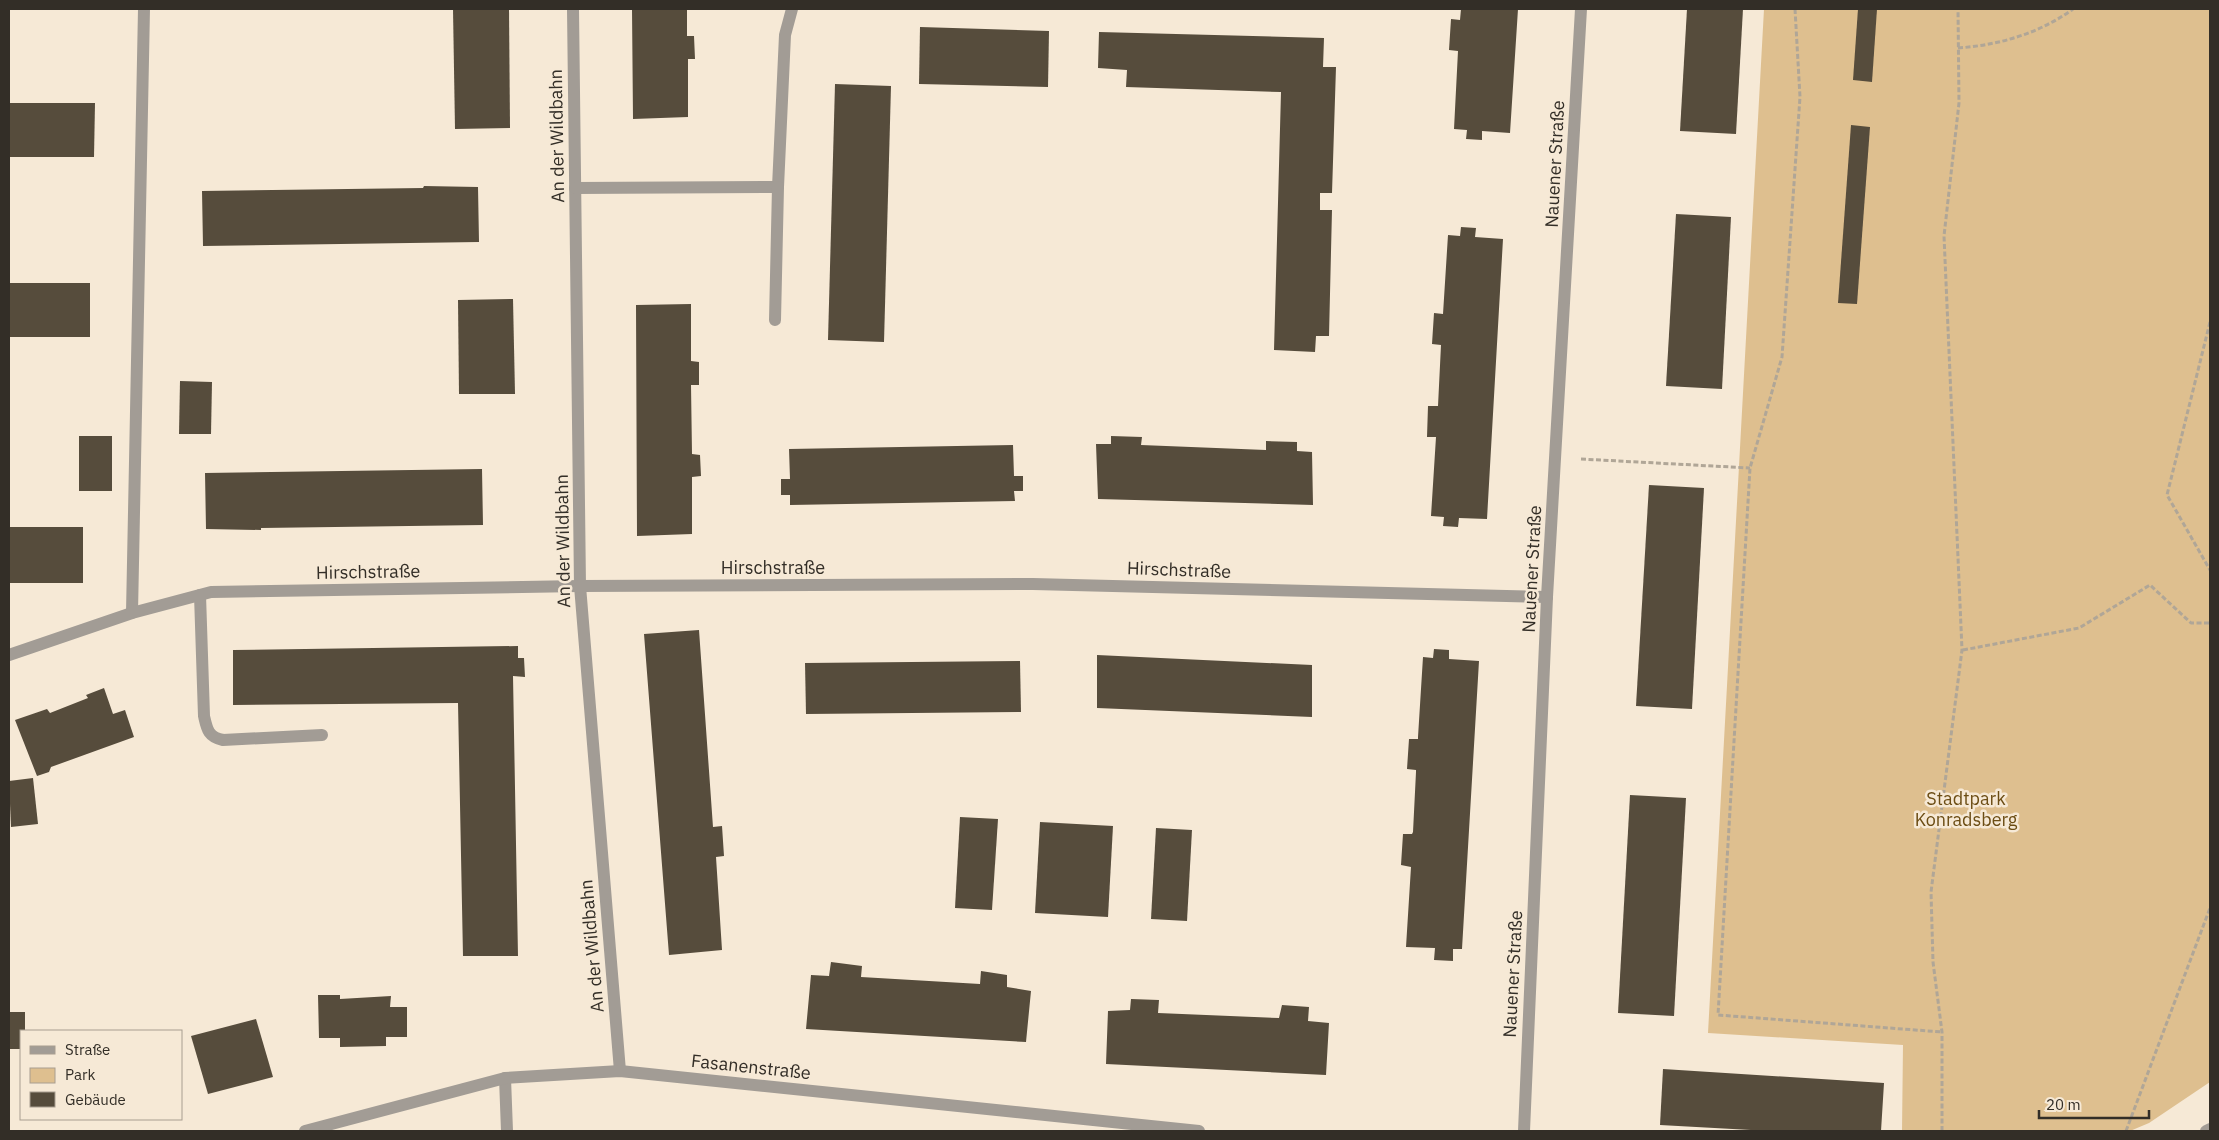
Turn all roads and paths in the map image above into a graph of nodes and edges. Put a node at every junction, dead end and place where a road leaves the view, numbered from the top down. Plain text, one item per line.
1 (144, 9) edge
2 (574, 9) edge
3 (792, 9) edge
4 (1581, 9) edge
5 (1795, 9) edge
6 (1958, 9) edge
7 (2074, 9) edge
8 (1958, 48) junction
9 (778, 187) junction
10 (575, 188) junction
11 (775, 320) dead end
12 (2210, 322) edge
13 (1556, 458) junction
14 (1750, 468) junction
15 (2210, 570) edge
16 (580, 586) junction
17 (200, 595) junction
18 (1548, 597) junction
19 (132, 613) junction
20 (2210, 623) edge
21 (1962, 650) junction
22 (9, 655) edge
23 (322, 735) dead end
24 (2210, 908) edge
25 (1942, 1032) junction
26 (620, 1071) junction
27 (504, 1078) junction
28 (2210, 1129) edge
29 (305, 1131) edge
30 (507, 1131) edge
31 (1199, 1131) edge
32 (1524, 1131) edge
33 (1942, 1131) edge
34 (2126, 1131) edge
35 (2206, 1131) edge

1 - 19 street
2 - 10 street, An der Wildbahn
3 - 9 street
4 - 13 street, Nauener Straße
5 - 14 path
6 - 8 path
7 - 8 path
8 - 21 path
9 - 10 street
9 - 11 street
10 - 16 street, An der Wildbahn
12 - 15 path
13 - 14 path
13 - 18 street, Nauener Straße
14 - 25 path
16 - 17 street, Hirschstraße
16 - 18 street, Hirschstraße
16 - 26 street, An der Wildbahn
17 - 19 street, Hirschstraße
17 - 23 street
18 - 32 street, Nauener Straße
19 - 22 street, Hirschstraße
20 - 21 path
21 - 25 path
24 - 34 path
25 - 33 path
26 - 27 street, Fasanenstraße
26 - 31 street, Fasanenstraße
27 - 29 street, Fasanenstraße
27 - 30 street
28 - 35 street

